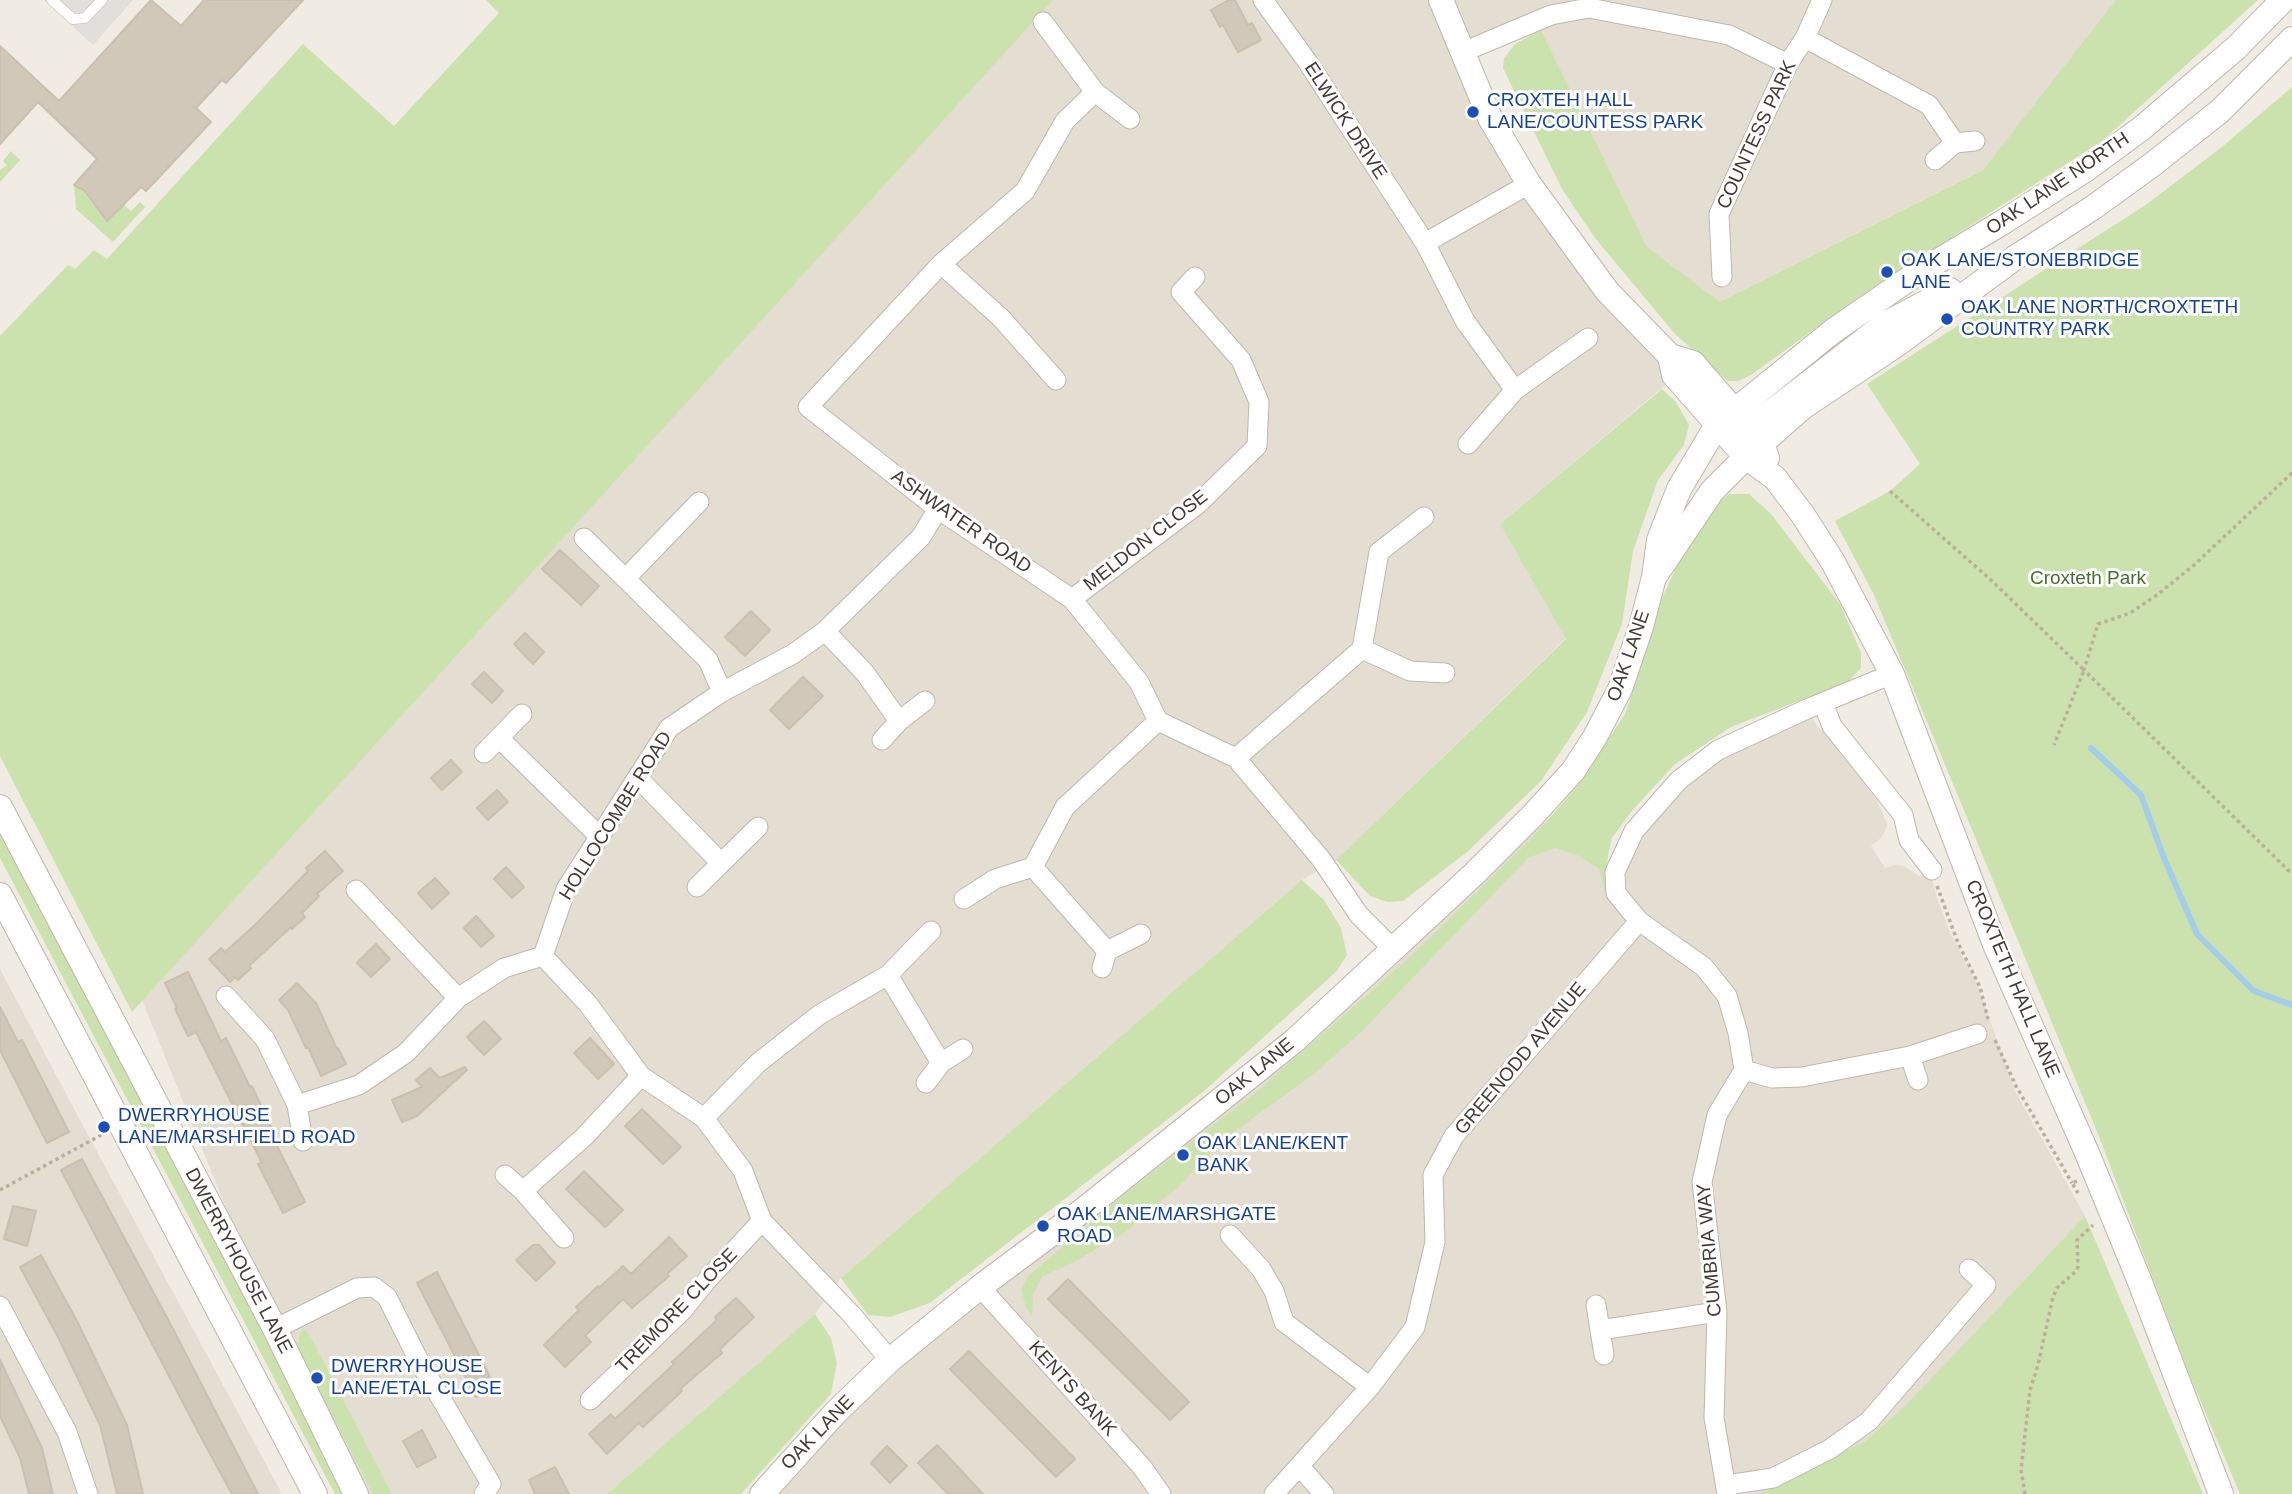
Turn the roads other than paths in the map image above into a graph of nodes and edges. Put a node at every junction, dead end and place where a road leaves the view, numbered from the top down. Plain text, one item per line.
1 (52, 0) edge
2 (102, 0) edge
3 (1441, 0) edge
4 (1822, 0) edge
5 (2283, 0) edge
6 (1266, 1) edge
7 (1043, 22) dead end
8 (1805, 38) junction
9 (2292, 39) edge
10 (1463, 52) junction
11 (1788, 64) junction
12 (1095, 92) junction
13 (1130, 119) dead end
14 (1936, 160) dead end
15 (1529, 184) junction
16 (1424, 243) junction
17 (2016, 257) junction
18 (941, 264) junction
19 (1722, 276) dead end
20 (1195, 277) dead end
21 (1588, 338) dead end
22 (1056, 380) dead end
23 (1515, 390) junction
24 (1732, 420) junction
25 (1468, 444) dead end
26 (1754, 450) junction
27 (699, 502) dead end
28 (938, 509) junction
29 (1424, 517) dead end
30 (584, 538) dead end
31 (1654, 577) junction
32 (626, 578) junction
33 (1072, 599) junction
34 (825, 631) junction
35 (1363, 649) junction
36 (1445, 673) dead end
37 (1892, 674) junction
38 (722, 692) junction
39 (925, 701) dead end
40 (1823, 703) junction
41 (522, 714) dead end
42 (899, 721) junction
43 (1158, 721) junction
44 (499, 738) junction
45 (883, 740) dead end
46 (484, 753) dead end
47 (1236, 758) junction
48 (638, 778) junction
49 (0, 807) edge
50 (758, 827) dead end
51 (600, 837) junction
52 (721, 863) junction
53 (1034, 867) junction
54 (1932, 870) road end
55 (697, 887) dead end
56 (356, 890) dead end
57 (0, 895) edge
58 (964, 899) dead end
59 (1639, 920) junction
60 (931, 930) dead end
61 (1141, 934) dead end
62 (1394, 950) junction
63 (543, 956) junction
64 (888, 975) junction
65 (226, 996) dead end
66 (458, 998) junction
67 (1977, 1034) dead end
68 (963, 1049) dead end
69 (1910, 1055) junction
70 (941, 1063) junction
71 (1744, 1070) junction
72 (641, 1076) junction
73 (1919, 1080) dead end
74 (926, 1083) dead end
75 (297, 1105) junction
76 (704, 1118) junction
77 (303, 1141) dead end
78 (505, 1175) dead end
79 (523, 1191) junction
80 (762, 1221) junction
81 (1230, 1235) dead end
82 (564, 1238) dead end
83 (1969, 1269) dead end
84 (980, 1287) junction
85 (1596, 1305) dead end
86 (0, 1306) edge
87 (1717, 1312) junction
88 (275, 1329) junction
89 (1600, 1330) junction
90 (1604, 1354) dead end
91 (890, 1360) junction
92 (1370, 1387) junction
93 (590, 1400) dead end
94 (1300, 1467) junction
95 (1727, 1490) edge
96 (88, 1494) edge
97 (315, 1494) edge
98 (356, 1494) edge
99 (484, 1494) edge
100 (762, 1494) edge
101 (1161, 1494) edge
102 (1274, 1494) edge
103 (1324, 1494) edge
104 (2221, 1494) edge

1 - 2 lane
3 - 10 street, CROXTETH HALL LANE
4 - 8 street, COUNTESS PARK
5 - 24 street, OAK LANE NORTH
6 - 16 street, ELWICK DRIVE
7 - 12 street
8 - 11 street, COUNTESS PARK
8 - 14 street, COUNTESS PARK
9 - 17 street, OAK LANE NORTH
10 - 11 street
10 - 15 street, CROXTETH HALL LANE
11 - 19 street, COUNTESS PARK
12 - 13 street
12 - 18 street, ASHWATER ROAD
15 - 16 street
15 - 24 street, CROXTETH HALL LANE
16 - 23 street, ELWICK DRIVE
17 - 24 street
17 - 26 street, OAK LANE NORTH
18 - 22 street
18 - 28 street, ASHWATER ROAD
20 - 33 street, MELDON CLOSE
21 - 23 street
23 - 25 street
24 - 26 street, CROXTETH HALL LANE
24 - 31 street, OAK LANE
26 - 31 street, OAK LANE
26 - 37 street, CROXTETH HALL LANE
27 - 32 street
28 - 33 street, ASHWATER ROAD
28 - 34 street, HOLLOCOMBE ROAD
29 - 35 street
30 - 32 street
31 - 62 street, OAK LANE
32 - 38 street
33 - 43 street, ASHWATER ROAD
34 - 38 street, HOLLOCOMBE ROAD
34 - 42 street
35 - 36 street
35 - 47 street
37 - 40 street
37 - 104 street, CROXTETH HALL LANE
38 - 48 street, HOLLOCOMBE ROAD
39 - 42 street
40 - 54 street
40 - 59 street
41 - 44 street
42 - 45 street
43 - 47 street
43 - 53 street
44 - 46 street
44 - 51 street
47 - 62 street
48 - 51 street, HOLLOCOMBE ROAD
48 - 52 street
49 - 88 street, DWERRYHOUSE LANE
50 - 52 street
51 - 63 street, HOLLOCOMBE ROAD
52 - 55 street
53 - 58 street
53 - 61 street
56 - 66 street
57 - 97 street, DWERRYHOUSE LANE
59 - 71 street
59 - 92 street, GREENODD AVENUE
60 - 64 street
62 - 84 street, OAK LANE
63 - 66 street
63 - 72 street
64 - 70 street
64 - 76 street
65 - 75 street
66 - 75 street
67 - 69 street
68 - 70 street
69 - 71 street
69 - 73 street
70 - 74 street
71 - 87 street, CUMBRIA WAY
72 - 76 street
72 - 79 street
75 - 77 street
76 - 80 street
78 - 79 street
79 - 82 street
80 - 91 street
80 - 93 street, TREMORE CLOSE
81 - 92 street
83 - 95 street
84 - 91 street, OAK LANE
84 - 101 street, KENTS BANK
85 - 89 street
86 - 96 street
87 - 89 street
87 - 95 street, CUMBRIA WAY
88 - 98 street, DWERRYHOUSE LANE
88 - 99 street
89 - 90 street
91 - 100 street, OAK LANE
92 - 94 street, GREENODD AVENUE
94 - 102 street, GREENODD AVENUE
94 - 103 street

